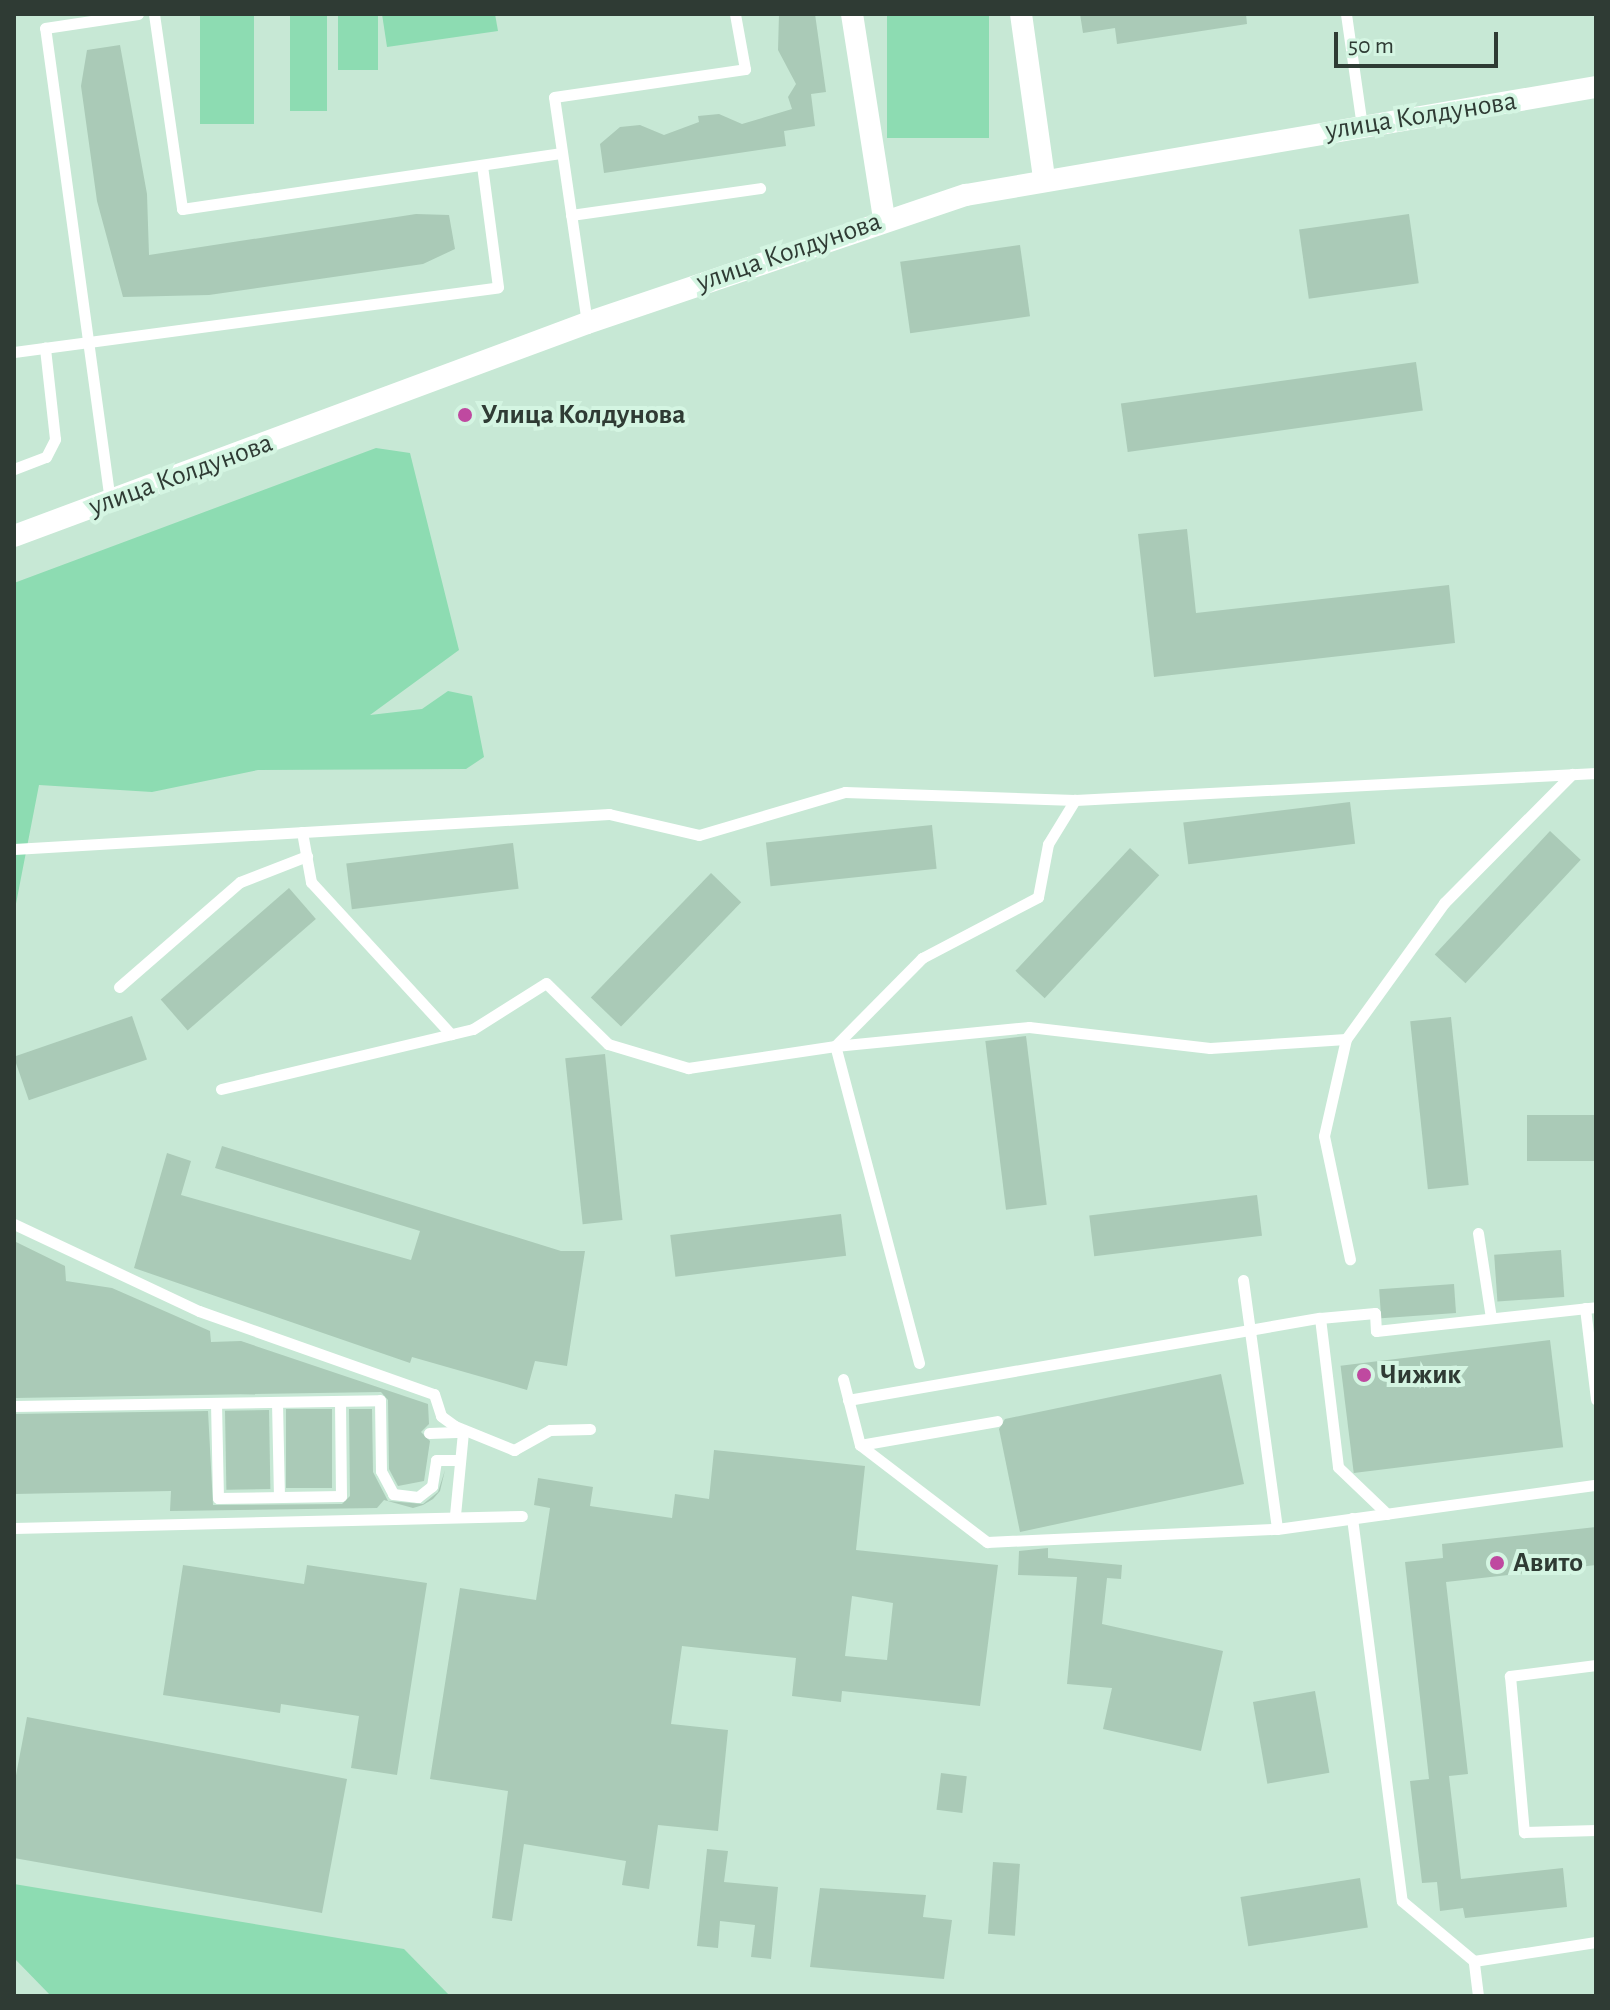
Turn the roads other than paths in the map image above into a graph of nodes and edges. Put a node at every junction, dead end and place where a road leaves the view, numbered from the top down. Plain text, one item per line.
1 (130, 14) edge
2 (138, 14) edge
3 (154, 14) edge
4 (735, 14) edge
5 (852, 14) edge
6 (1021, 14) edge
7 (1346, 14) edge
8 (1596, 87) edge
9 (1362, 126) junction
10 (562, 153) junction
11 (482, 165) junction
12 (1044, 178) junction
13 (760, 188) dead end
14 (571, 215) junction
15 (884, 219) junction
16 (587, 323) junction
17 (87, 343) junction
18 (45, 348) junction
19 (14, 352) edge
20 (14, 469) edge
21 (110, 501) junction
22 (14, 536) edge
23 (1596, 773) edge
24 (1572, 774) junction
25 (1075, 800) junction
26 (302, 832) junction
27 (14, 849) edge
28 (307, 856) junction
29 (119, 987) dead end
30 (451, 1034) junction
31 (1346, 1039) junction
32 (835, 1046) junction
33 (221, 1089) dead end
34 (14, 1224) edge
35 (1478, 1233) dead end
36 (1350, 1259) dead end
37 (1243, 1280) dead end
38 (1590, 1307) edge
39 (1320, 1318) junction
40 (1491, 1318) junction
41 (1250, 1329) junction
42 (919, 1363) dead end
43 (843, 1379) dead end
44 (1596, 1399) edge
45 (848, 1400) junction
46 (340, 1401) junction
47 (277, 1402) junction
48 (216, 1403) junction
49 (14, 1406) edge
50 (997, 1421) dead end
51 (590, 1429) dead end
52 (463, 1432) junction
53 (429, 1433) dead end
54 (860, 1445) junction
55 (458, 1460) junction
56 (1596, 1485) edge
57 (279, 1497) junction
58 (1387, 1514) junction
59 (455, 1515) junction
60 (522, 1516) dead end
61 (1352, 1518) junction
62 (14, 1528) edge
63 (1277, 1529) junction
64 (1596, 1665) edge
65 (1596, 1830) edge
66 (1596, 1942) edge
67 (1474, 1961) junction
68 (1478, 1996) edge

1 - 2 lane
1 - 17 lane
3 - 11 lane
4 - 10 lane
5 - 15 street
6 - 12 street
7 - 9 lane
8 - 9 street, улица Колдунова
9 - 12 street, улица Колдунова
10 - 11 lane
10 - 14 lane
11 - 17 lane
12 - 15 street, улица Колдунова
13 - 14 lane
14 - 16 lane
15 - 16 street, улица Колдунова
16 - 21 street, улица Колдунова
17 - 18 lane
17 - 21 lane
18 - 19 lane
18 - 20 lane
21 - 22 street, улица Колдунова
23 - 24 lane
24 - 25 lane
24 - 31 lane
25 - 26 lane
25 - 32 lane
26 - 27 lane
26 - 28 lane
28 - 29 lane
28 - 30 lane
30 - 32 lane
30 - 33 lane
31 - 32 lane
31 - 36 lane
32 - 42 lane
34 - 52 lane
35 - 40 lane
37 - 41 lane
38 - 40 lane
38 - 44 lane
39 - 40 lane
39 - 41 lane
39 - 58 lane
41 - 45 lane
41 - 63 lane
43 - 45 lane
45 - 54 lane
46 - 47 lane
46 - 55 lane
46 - 57 lane
47 - 48 lane
47 - 57 lane
48 - 49 lane
48 - 57 lane
50 - 54 lane
51 - 52 lane
52 - 53 lane
52 - 55 lane
54 - 63 lane
55 - 59 lane
56 - 58 lane
58 - 61 lane
59 - 60 lane
59 - 62 lane
61 - 63 lane
61 - 67 lane
64 - 65 lane
66 - 67 lane
67 - 68 lane

